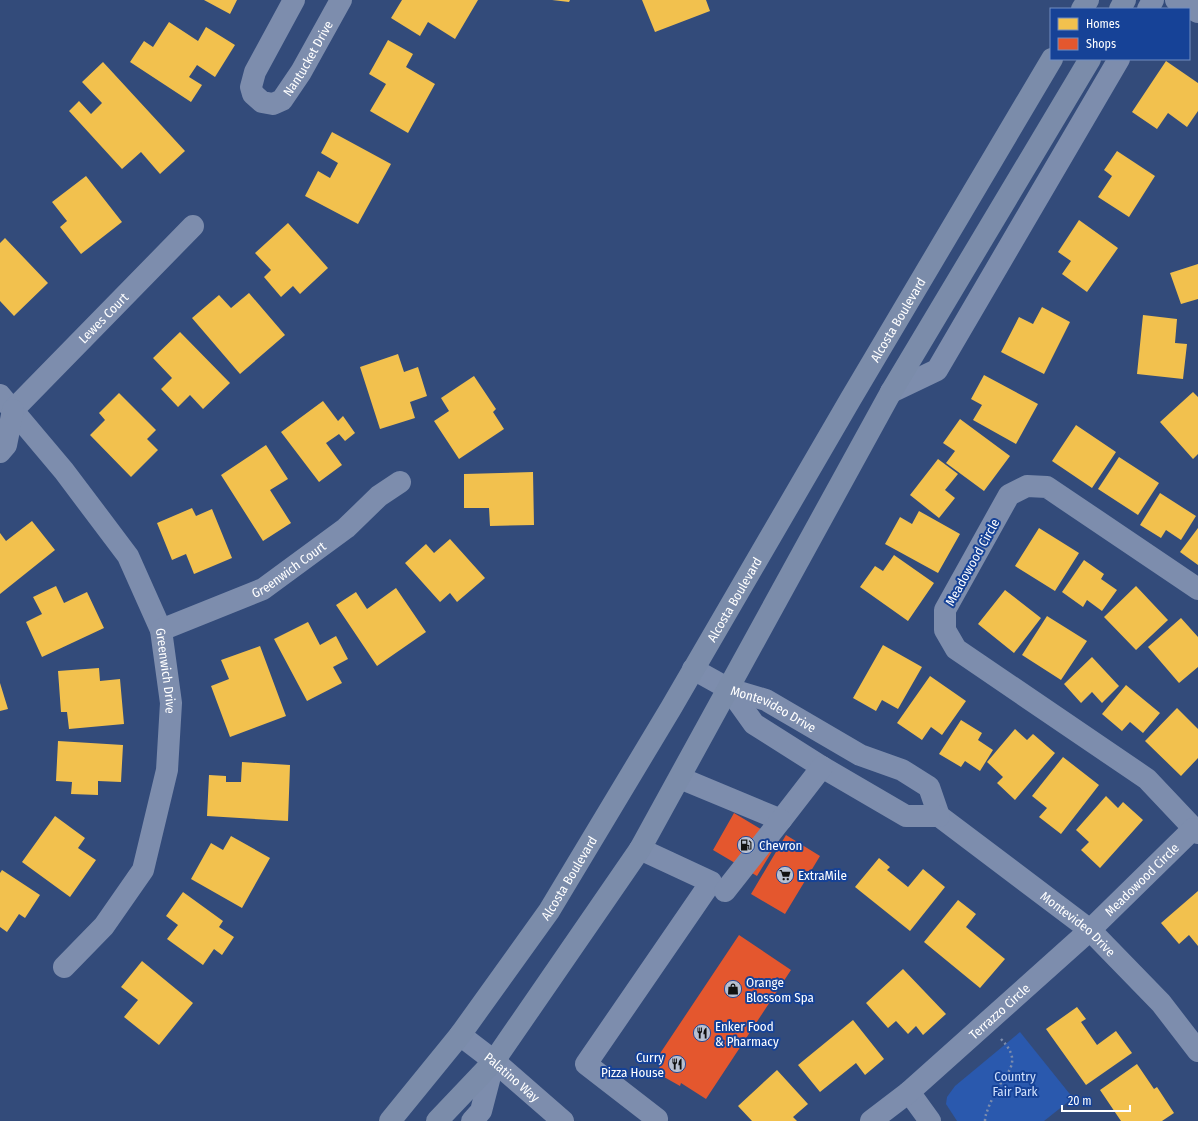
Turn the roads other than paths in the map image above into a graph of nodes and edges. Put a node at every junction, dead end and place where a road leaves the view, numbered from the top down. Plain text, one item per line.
1 (294, 0) edge
2 (341, 0) edge
3 (1176, 0) edge
4 (1198, 12) edge
5 (1051, 60) edge
6 (1089, 60) edge
7 (1118, 60) edge
8 (193, 226) dead end
9 (891, 392) junction
10 (4, 406) edge
11 (0, 452) edge
12 (400, 482) dead end
13 (1198, 590) edge
14 (161, 630) junction
15 (693, 669) junction
16 (729, 689) junction
17 (822, 767) junction
18 (680, 778) junction
19 (939, 816) junction
20 (781, 820) junction
21 (1196, 831) edge
22 (640, 849) junction
23 (725, 891) dead end
24 (1090, 930) junction
25 (64, 967) dead end
26 (460, 1035) junction
27 (1198, 1051) edge
28 (494, 1061) junction
29 (909, 1092) junction
30 (390, 1121) edge
31 (437, 1121) edge
32 (472, 1121) edge
33 (563, 1121) edge
34 (655, 1121) edge
35 (871, 1121) edge
36 (930, 1121) edge

1 - 2 street, Nantucket Drive
3 - 4 street
5 - 15 main road, Alcosta Boulevard
6 - 9 main road
7 - 9 street
8 - 10 street, Lewes Court
9 - 16 main road
10 - 11 street
10 - 14 street, Greenwich Drive
12 - 14 street, Greenwich Court
13 - 21 street, Meadowood Circle
14 - 25 street, Greenwich Drive
15 - 16 street
15 - 26 main road, Alcosta Boulevard
16 - 17 street, Montevideo Drive
16 - 18 main road
16 - 19 street, Montevideo Drive
17 - 19 street, Montevideo Drive
17 - 20 street
18 - 20 street
18 - 22 main road
19 - 24 street, Montevideo Drive
20 - 23 street
21 - 24 street, Meadowood Circle
22 - 28 main road
22 - 34 street
24 - 27 street, Montevideo Drive
24 - 29 street, Terrazzo Circle
26 - 28 street, Palatino Way
26 - 30 main road, Alcosta Boulevard
28 - 31 main road
28 - 32 street
28 - 33 street, Palatino Way
29 - 35 street, Terrazzo Circle
29 - 36 street

